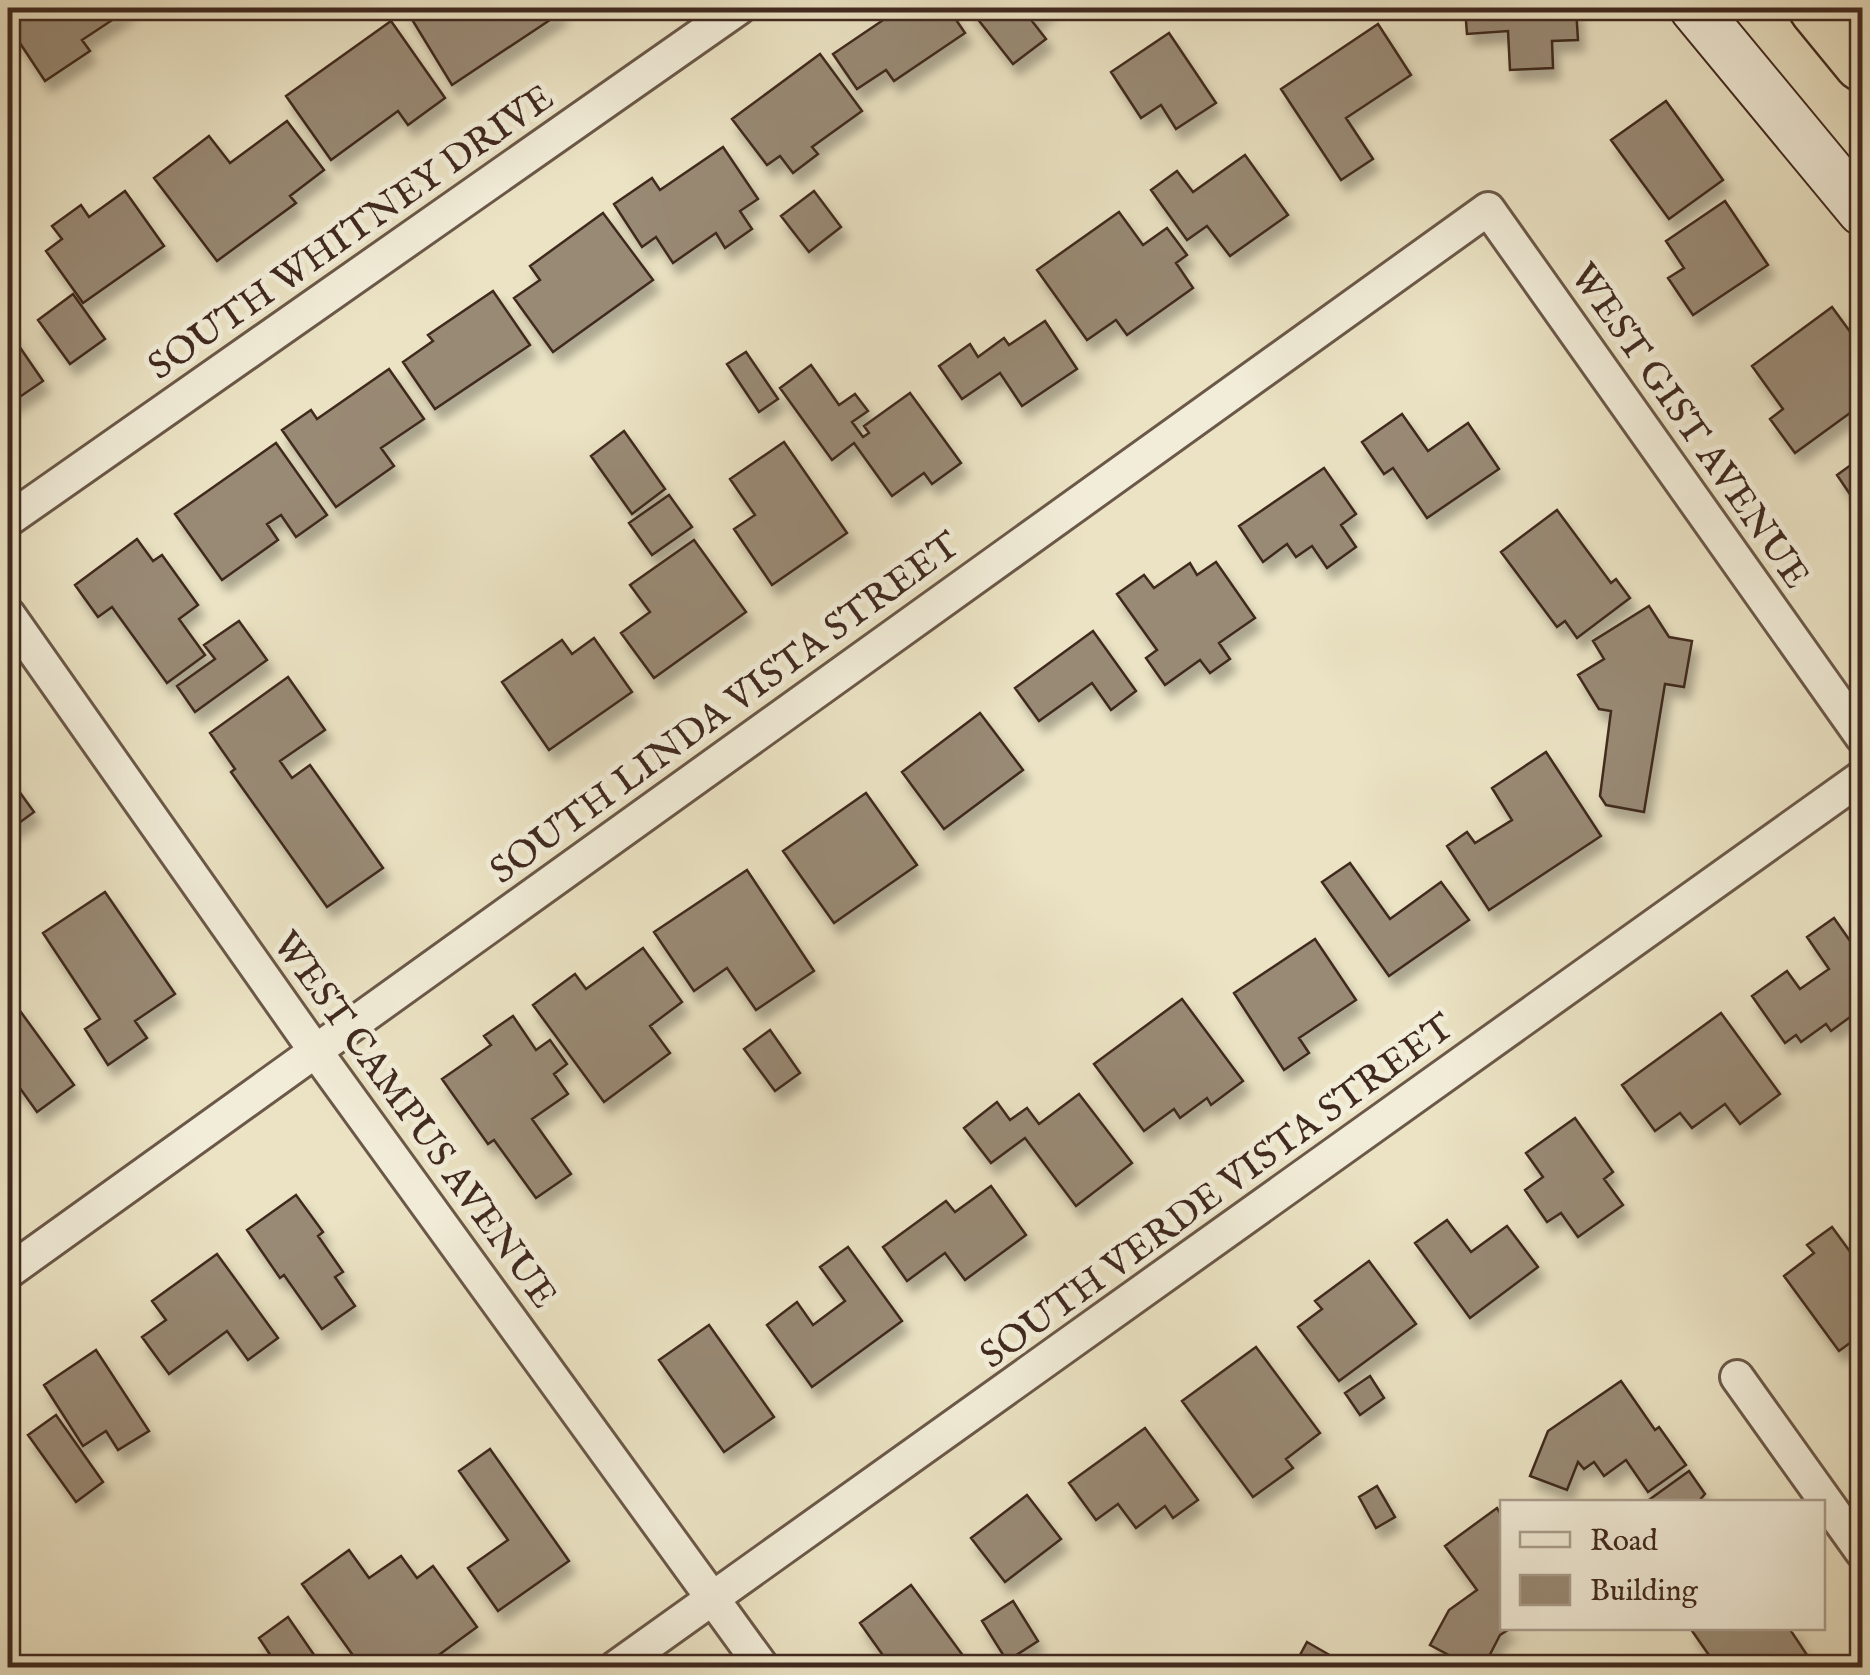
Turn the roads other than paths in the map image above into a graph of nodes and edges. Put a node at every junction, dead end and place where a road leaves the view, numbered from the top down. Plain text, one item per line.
1 (738, 8) edge
2 (1694, 8) edge
3 (1817, 8) edge
4 (1862, 64) edge
5 (1488, 208) joint
6 (1862, 211) edge
7 (8, 520) edge
8 (8, 614) edge
9 (1862, 737) edge
10 (1862, 777) edge
11 (314, 1049) junction
12 (8, 1272) edge
13 (1737, 1377) dead end
14 (1825, 1500) edge
15 (1825, 1500) edge
16 (1862, 1552) edge
17 (714, 1598) junction
18 (615, 1668) edge
19 (763, 1668) edge

1 - 7 street, SOUTH WHITNEY DRIVE
2 - 6 main road
3 - 4 highway
5 - 9 street, WEST GIST AVENUE
5 - 11 street, SOUTH LINDA VISTA STREET
8 - 11 street, WEST CAMPUS AVENUE
10 - 17 street, SOUTH VERDE VISTA STREET
11 - 12 street, SOUTH LINDA VISTA STREET
11 - 17 street, WEST CAMPUS AVENUE
13 - 15 street
14 - 16 street
17 - 18 street, SOUTH VERDE VISTA STREET
17 - 19 street, WEST CAMPUS AVENUE

